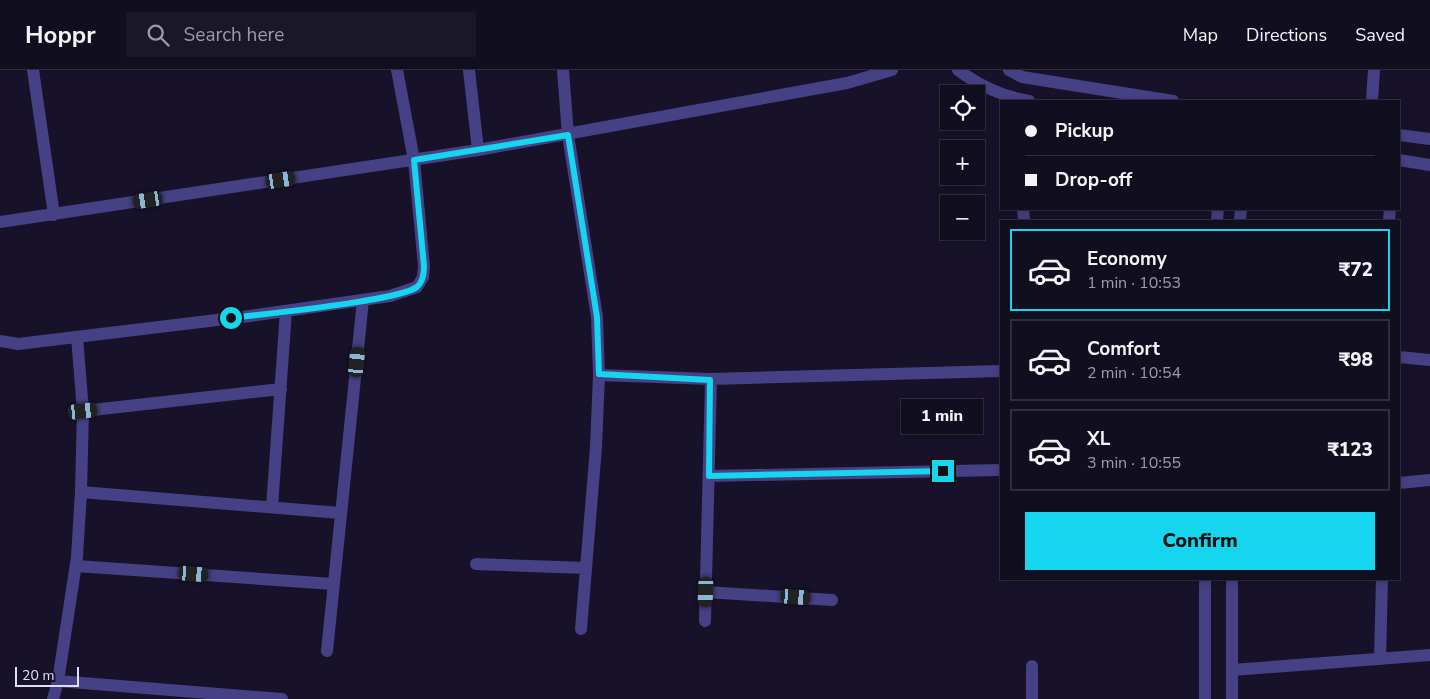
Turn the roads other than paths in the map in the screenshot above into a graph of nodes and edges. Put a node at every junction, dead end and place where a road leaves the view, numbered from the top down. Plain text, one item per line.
1 (33, 70) edge
2 (398, 70) edge
3 (469, 70) edge
4 (563, 70) edge
5 (892, 70) edge
6 (958, 70) edge
7 (1009, 70) edge
8 (1374, 70) edge
9 (1016, 100) edge
10 (1167, 100) edge
11 (1372, 100) edge
12 (568, 135) junction
13 (1400, 135) edge
14 (1430, 139) edge
15 (478, 150) junction
16 (414, 160) junction
17 (1400, 160) edge
18 (1430, 165) edge
19 (54, 215) junction
20 (0, 222) edge
21 (363, 300) junction
22 (286, 311) junction
23 (77, 337) junction
24 (0, 341) edge
25 (1400, 357) edge
26 (1430, 360) edge
27 (1000, 371) edge
28 (599, 374) junction
29 (710, 380) junction
30 (281, 389) junction
31 (83, 411) junction
32 (1000, 470) edge
33 (709, 476) junction
34 (1430, 480) edge
35 (1400, 483) edge
36 (81, 492) junction
37 (272, 507) junction
38 (340, 513) junction
39 (476, 564) dead end
40 (76, 566) junction
41 (586, 568) junction
42 (1205, 580) edge
43 (1232, 580) edge
44 (1382, 580) edge
45 (333, 584) junction
46 (706, 592) junction
47 (832, 600) dead end
48 (705, 621) dead end
49 (581, 629) dead end
50 (327, 651) dead end
51 (1430, 655) edge
52 (1380, 660) junction
53 (1032, 666) dead end
54 (1232, 670) junction
55 (58, 681) junction
56 (53, 699) edge
57 (282, 699) edge
58 (1032, 699) edge
59 (1205, 699) edge
60 (1232, 699) edge

1 - 19 street
2 - 16 street
3 - 15 street
4 - 12 street
5 - 12 street
6 - 9 street
7 - 10 street
8 - 11 street
12 - 15 street
12 - 28 street
13 - 14 street
15 - 16 street
16 - 19 street
16 - 21 street
17 - 18 street
19 - 20 street
21 - 22 street
21 - 38 street
22 - 23 street
22 - 30 street
23 - 24 street
23 - 31 street
25 - 26 street
27 - 29 street
28 - 29 street
28 - 41 street
29 - 33 street
30 - 31 street
30 - 37 street
31 - 36 street
32 - 33 street
33 - 46 street
34 - 35 street
36 - 37 street
36 - 40 street
37 - 38 street
38 - 45 street
39 - 41 street
40 - 45 street
40 - 55 street
41 - 49 street
42 - 59 street
43 - 54 street
44 - 52 street
45 - 50 street
46 - 47 street
46 - 48 street
51 - 52 street
52 - 54 street
53 - 58 street
54 - 60 street
55 - 56 street
55 - 57 street

